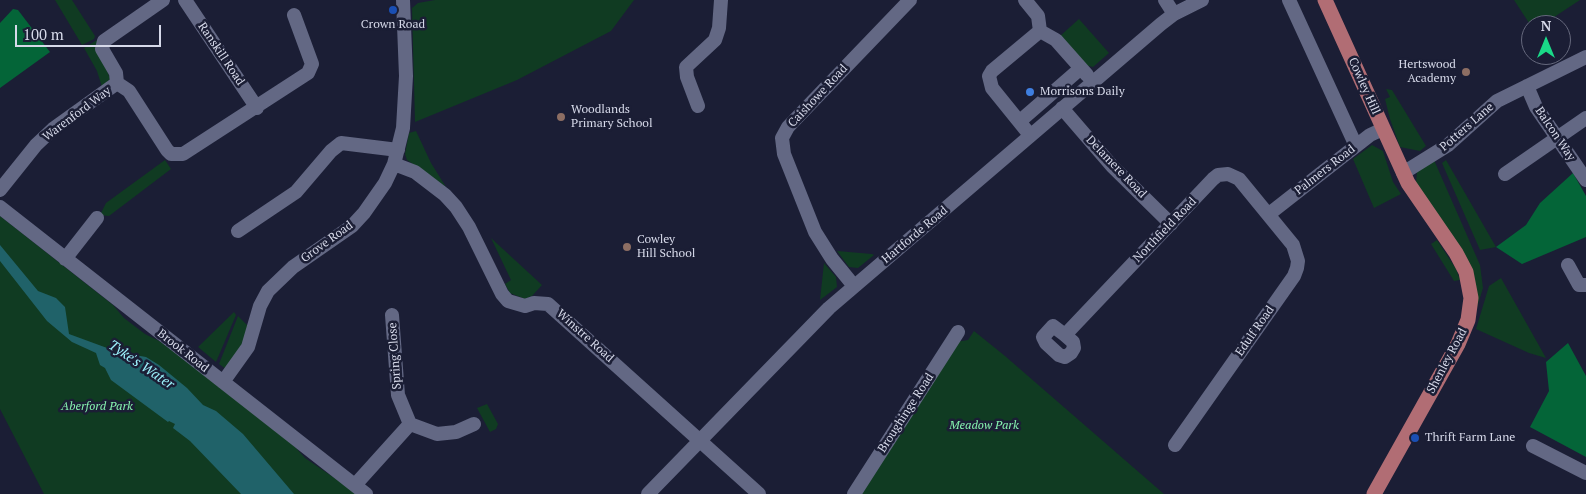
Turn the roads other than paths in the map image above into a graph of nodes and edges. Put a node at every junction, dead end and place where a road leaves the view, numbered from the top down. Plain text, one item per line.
1 (163, 0) edge
2 (185, 0) edge
3 (403, 0) edge
4 (721, 0) edge
5 (910, 0) edge
6 (1025, 0) edge
7 (1165, 0) edge
8 (1202, 0) edge
9 (1289, 0) edge
10 (1325, 0) edge
11 (1174, 14) junction
12 (294, 16) dead end
13 (1040, 31) junction
14 (1586, 57) edge
15 (1081, 68) junction
16 (117, 82) junction
17 (1093, 82) junction
18 (1527, 86) junction
19 (698, 106) dead end
20 (257, 108) junction
21 (1062, 108) junction
22 (1586, 118) edge
23 (1020, 120) junction
24 (1383, 128) junction
25 (1030, 135) junction
26 (1557, 137) junction
27 (1356, 146) junction
28 (398, 150) junction
29 (394, 164) junction
30 (1403, 173) junction
31 (1505, 174) dead end
32 (1586, 180) edge
33 (0, 190) edge
34 (0, 208) edge
35 (1269, 214) junction
36 (97, 218) dead end
37 (1171, 224) junction
38 (238, 231) dead end
39 (65, 259) junction
40 (1568, 265) dead end
41 (1586, 284) edge
42 (854, 286) junction
43 (392, 315) dead end
44 (958, 332) dead end
45 (1066, 335) dead end
46 (222, 382) junction
47 (410, 424) junction
48 (474, 424) dead end
49 (700, 439) junction
50 (1175, 445) dead end
51 (1533, 446) dead end
52 (1586, 473) edge
53 (360, 490) edge
54 (648, 494) edge
55 (760, 494) edge
56 (854, 494) edge
57 (1374, 494) edge

1 - 16 street, Warenford Way
2 - 20 street, Ranskill Road
3 - 28 street, Grove Road
4 - 19 street
5 - 42 street, Caishowe Road
6 - 13 street
7 - 11 street
8 - 11 street, Hartforde Road
9 - 27 street
10 - 24 main road, Cowley Hill
11 - 17 street, Hartforde Road
12 - 20 street
13 - 15 street
13 - 23 street
14 - 18 street, Potters Lane
15 - 17 street
15 - 23 street
16 - 20 street
16 - 33 street, Warenford Way
17 - 21 street, Hartforde Road
18 - 26 street, Balcon Way
18 - 30 street, Potters Lane
21 - 25 street, Hartforde Road
21 - 37 street, Delamere Road
22 - 26 street
23 - 25 street
24 - 27 street, Palmers Road
24 - 30 main road, Cowley Hill
25 - 42 street, Hartforde Road
26 - 31 street
26 - 32 street, Balcon Way
27 - 35 street, Palmers Road
28 - 29 street, Grove Road
28 - 38 street
29 - 46 street, Grove Road
29 - 49 street, Winstre Road
30 - 57 main road, Shenley Road
34 - 39 street, Brook Road
35 - 37 street, Northfield Road
35 - 50 street, Edulf Road
36 - 39 street
37 - 45 street, Northfield Road
39 - 46 street, Brook Road
40 - 41 street
42 - 49 street, Hartforde Road
43 - 47 street, Spring Close
44 - 56 street, Broughinge Road
46 - 53 street, Brook Road
47 - 48 street
47 - 53 street
49 - 54 street, Hartforde Road
49 - 55 street
51 - 52 street

